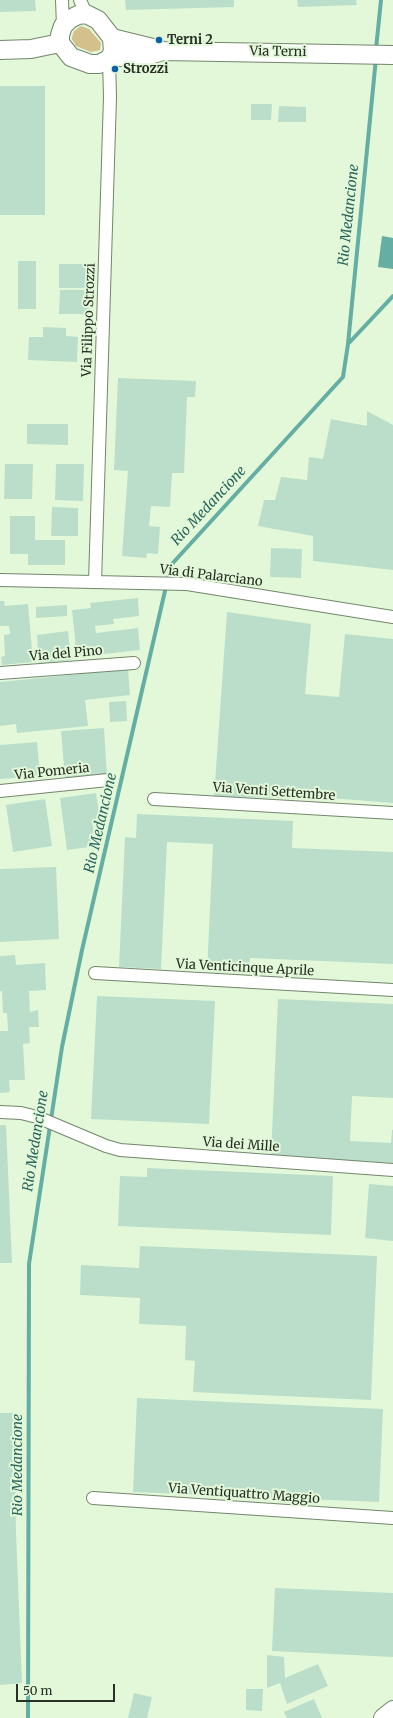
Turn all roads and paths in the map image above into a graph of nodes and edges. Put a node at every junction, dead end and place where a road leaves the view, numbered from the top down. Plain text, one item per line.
1 (62, 0) edge
2 (83, 7) edge
3 (62, 35) junction
4 (112, 38) junction
5 (0, 50) edge
6 (163, 51) junction
7 (393, 55) edge
8 (110, 58) junction
9 (0, 580) edge
10 (95, 582) junction
11 (393, 617) edge
12 (134, 663) dead end
13 (0, 673) edge
14 (108, 780) dead end
15 (0, 791) edge
16 (154, 799) dead end
17 (393, 813) edge
18 (95, 973) dead end
19 (393, 990) edge
20 (0, 1112) edge
21 (393, 1170) edge
22 (93, 1498) dead end
23 (393, 1518) edge
24 (393, 1710) edge
25 (383, 1718) edge

1 - 3 street
2 - 3 street
2 - 4 street
3 - 5 street
3 - 8 street
4 - 6 street, Via Terni
4 - 8 street
6 - 7 street, Via Terni
6 - 8 street, Via Terni
8 - 10 street, Via Filippo Strozzi
9 - 10 street, Via di Palarciano
10 - 11 street, Via di Palarciano
12 - 13 street, Via del Pino
14 - 15 street, Via Pomeria
16 - 17 street, Via Venti Settembre
18 - 19 street, Via Venticinque Aprile
20 - 21 street, Via dei Mille
22 - 23 street, Via Ventiquattro Maggio
24 - 25 street

